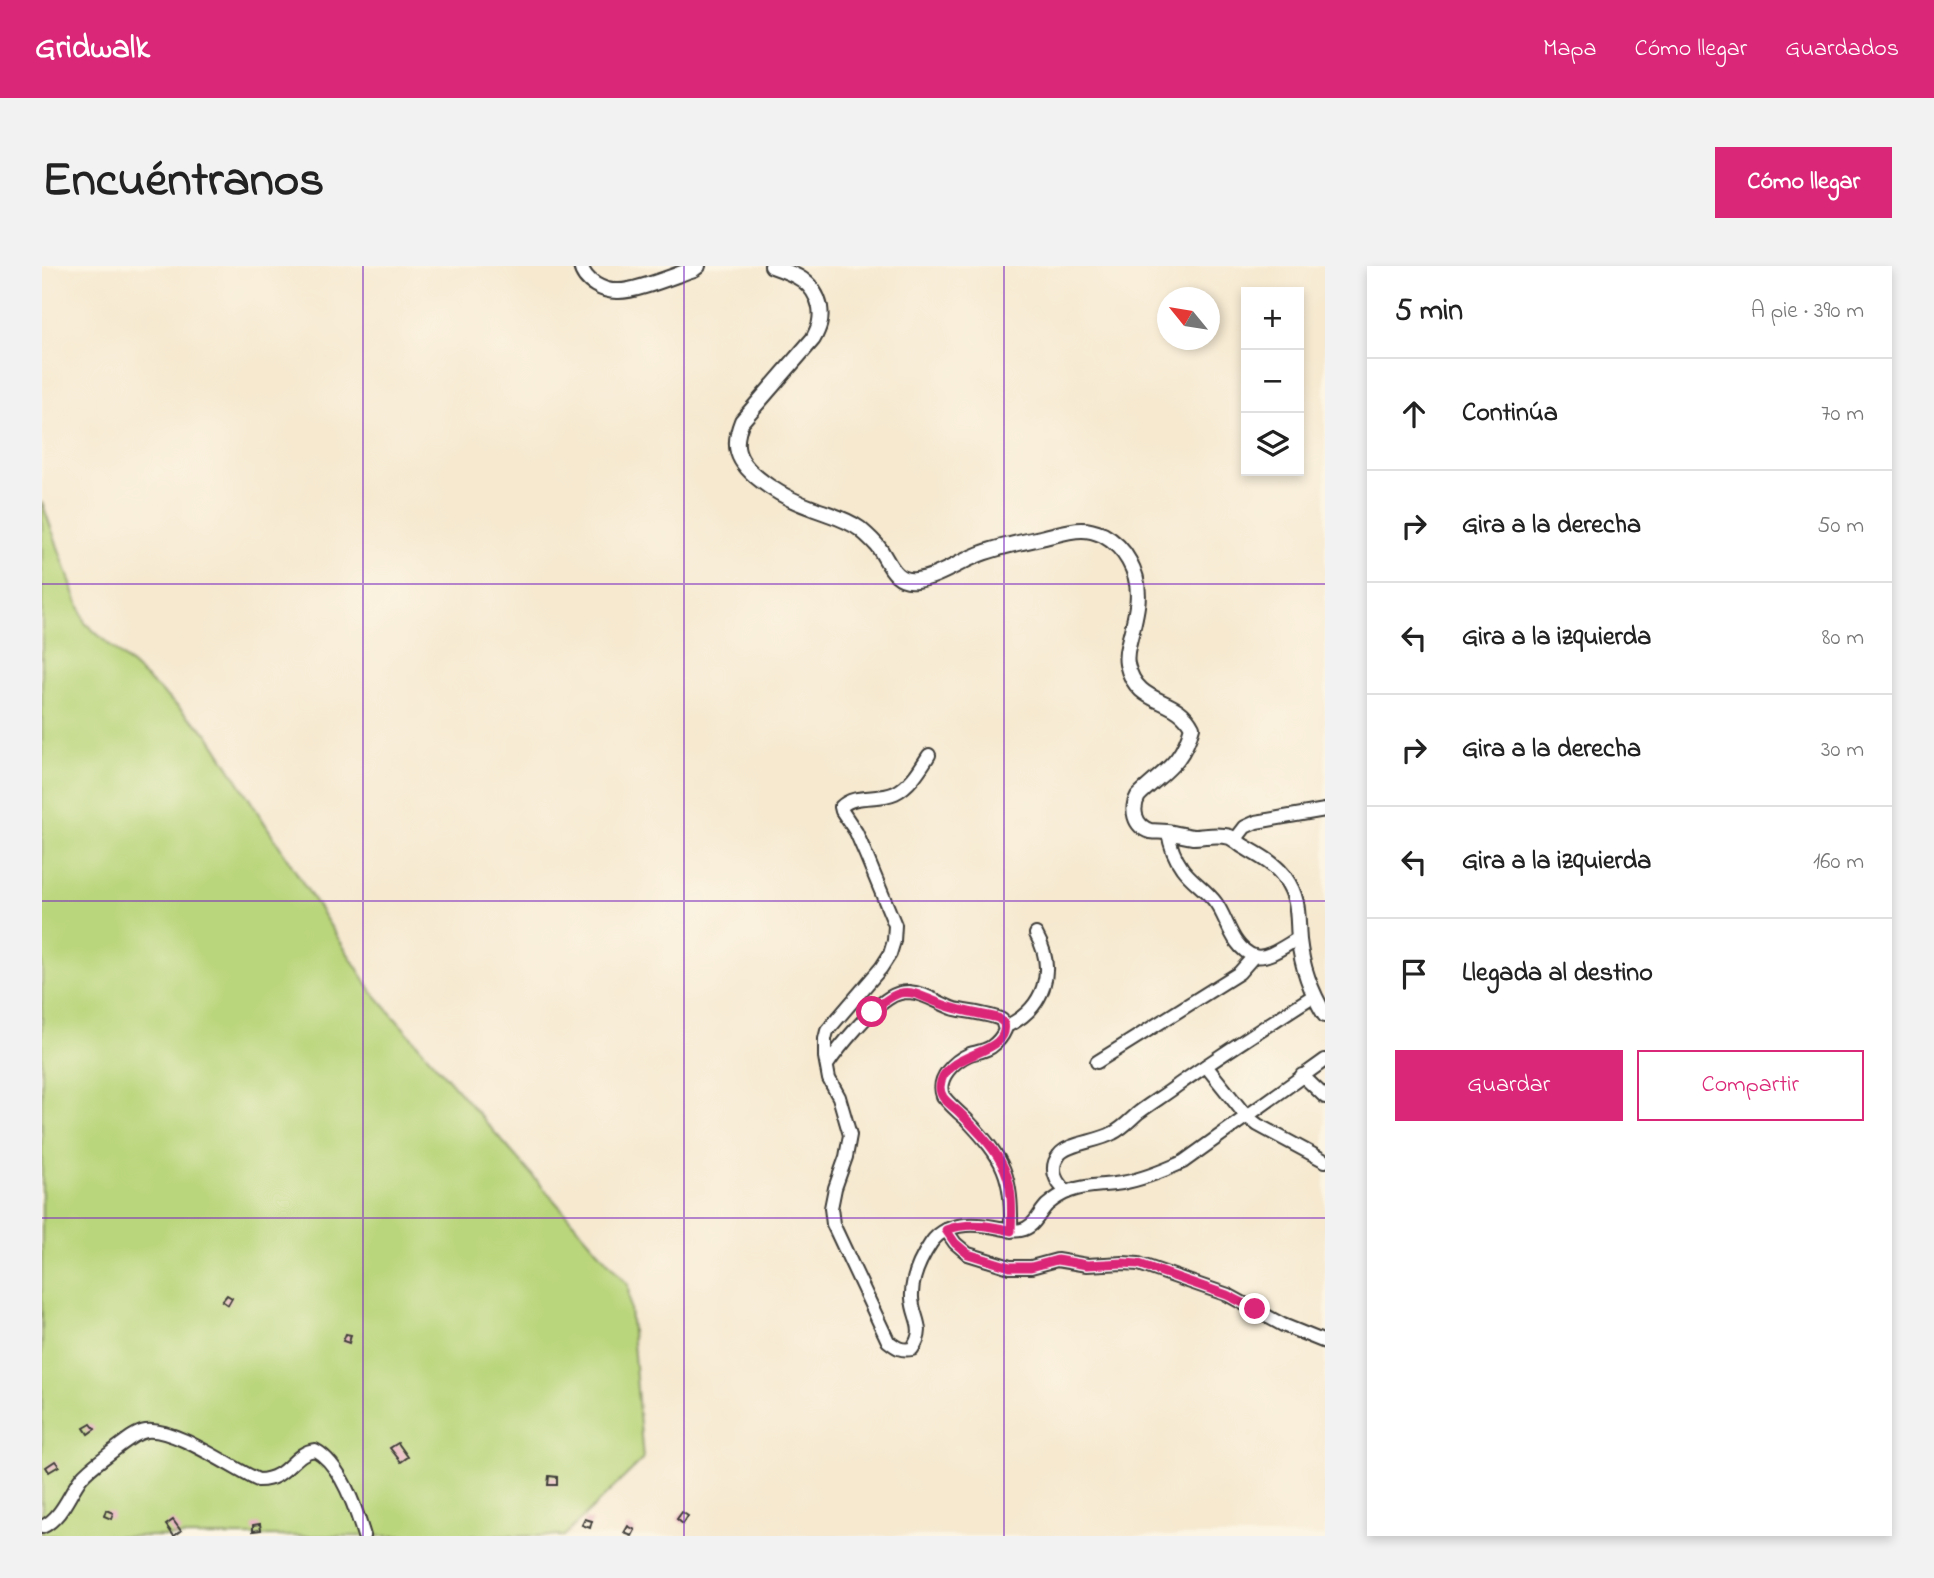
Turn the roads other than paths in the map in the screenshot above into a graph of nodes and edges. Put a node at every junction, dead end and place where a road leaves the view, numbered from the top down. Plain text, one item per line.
1 (580, 266) edge
2 (698, 266) edge
3 (772, 266) edge
4 (929, 755) dead end
5 (1325, 810) edge
6 (1168, 832) junction
7 (1235, 840) junction
8 (1036, 934) dead end
9 (1299, 938) junction
10 (1254, 956) junction
11 (1313, 996) junction
12 (1325, 1014) edge
13 (1005, 1027) junction
14 (1325, 1060) edge
15 (1097, 1062) dead end
16 (827, 1065) junction
17 (1206, 1066) junction
18 (1302, 1075) junction
19 (1325, 1097) edge
20 (1246, 1116) junction
21 (1325, 1161) edge
22 (1067, 1192) junction
23 (946, 1230) junction
24 (1011, 1231) junction
25 (1325, 1342) edge
26 (42, 1527) edge
27 (364, 1536) edge

1 - 2 street
3 - 6 street
4 - 16 street
5 - 7 street
6 - 7 street
6 - 10 street
7 - 9 street
8 - 13 street
9 - 10 street
9 - 11 street
10 - 15 street
11 - 12 street
11 - 17 street
13 - 16 street
13 - 24 street
14 - 18 street
16 - 23 street
17 - 20 street
17 - 22 street
18 - 19 street
18 - 20 street
20 - 21 street
20 - 22 street
22 - 24 street
23 - 24 street
23 - 25 street
26 - 27 street

